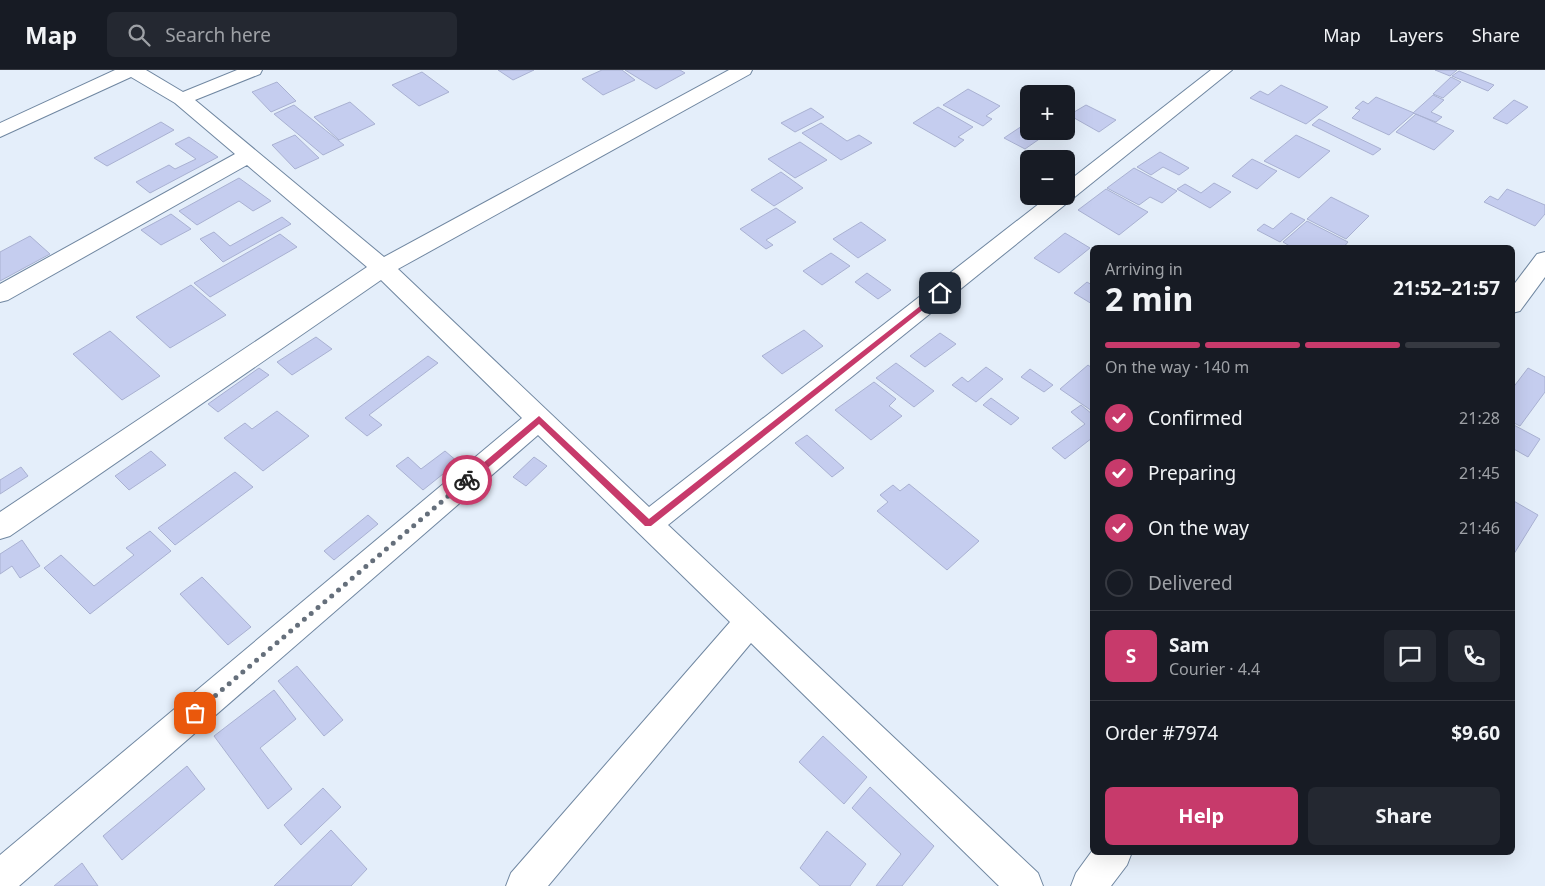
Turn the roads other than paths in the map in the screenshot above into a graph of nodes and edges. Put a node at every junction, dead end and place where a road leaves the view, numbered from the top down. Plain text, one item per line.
1 (132, 70) edge
2 (253, 70) edge
3 (743, 70) edge
4 (1223, 70) edge
5 (182, 99) junction
6 (0, 131) edge
7 (249, 155) junction
8 (1075, 187) edge
9 (1052, 205) edge
10 (1545, 260) edge
11 (382, 268) junction
12 (0, 294) edge
13 (1515, 301) edge
14 (539, 419) junction
15 (648, 524) junction
16 (0, 527) edge
17 (750, 622) junction
18 (1112, 855) edge
19 (0, 879) edge
20 (524, 886) edge
21 (1025, 886) edge
22 (1090, 886) edge

1 - 5 street
1 - 6 street
2 - 5 street
3 - 11 street
4 - 8 street
5 - 7 street
7 - 11 street
7 - 12 street
9 - 15 street
10 - 13 street
11 - 14 street
11 - 16 street
14 - 15 street
14 - 19 street
15 - 17 street
17 - 20 street
17 - 21 street
18 - 22 street

